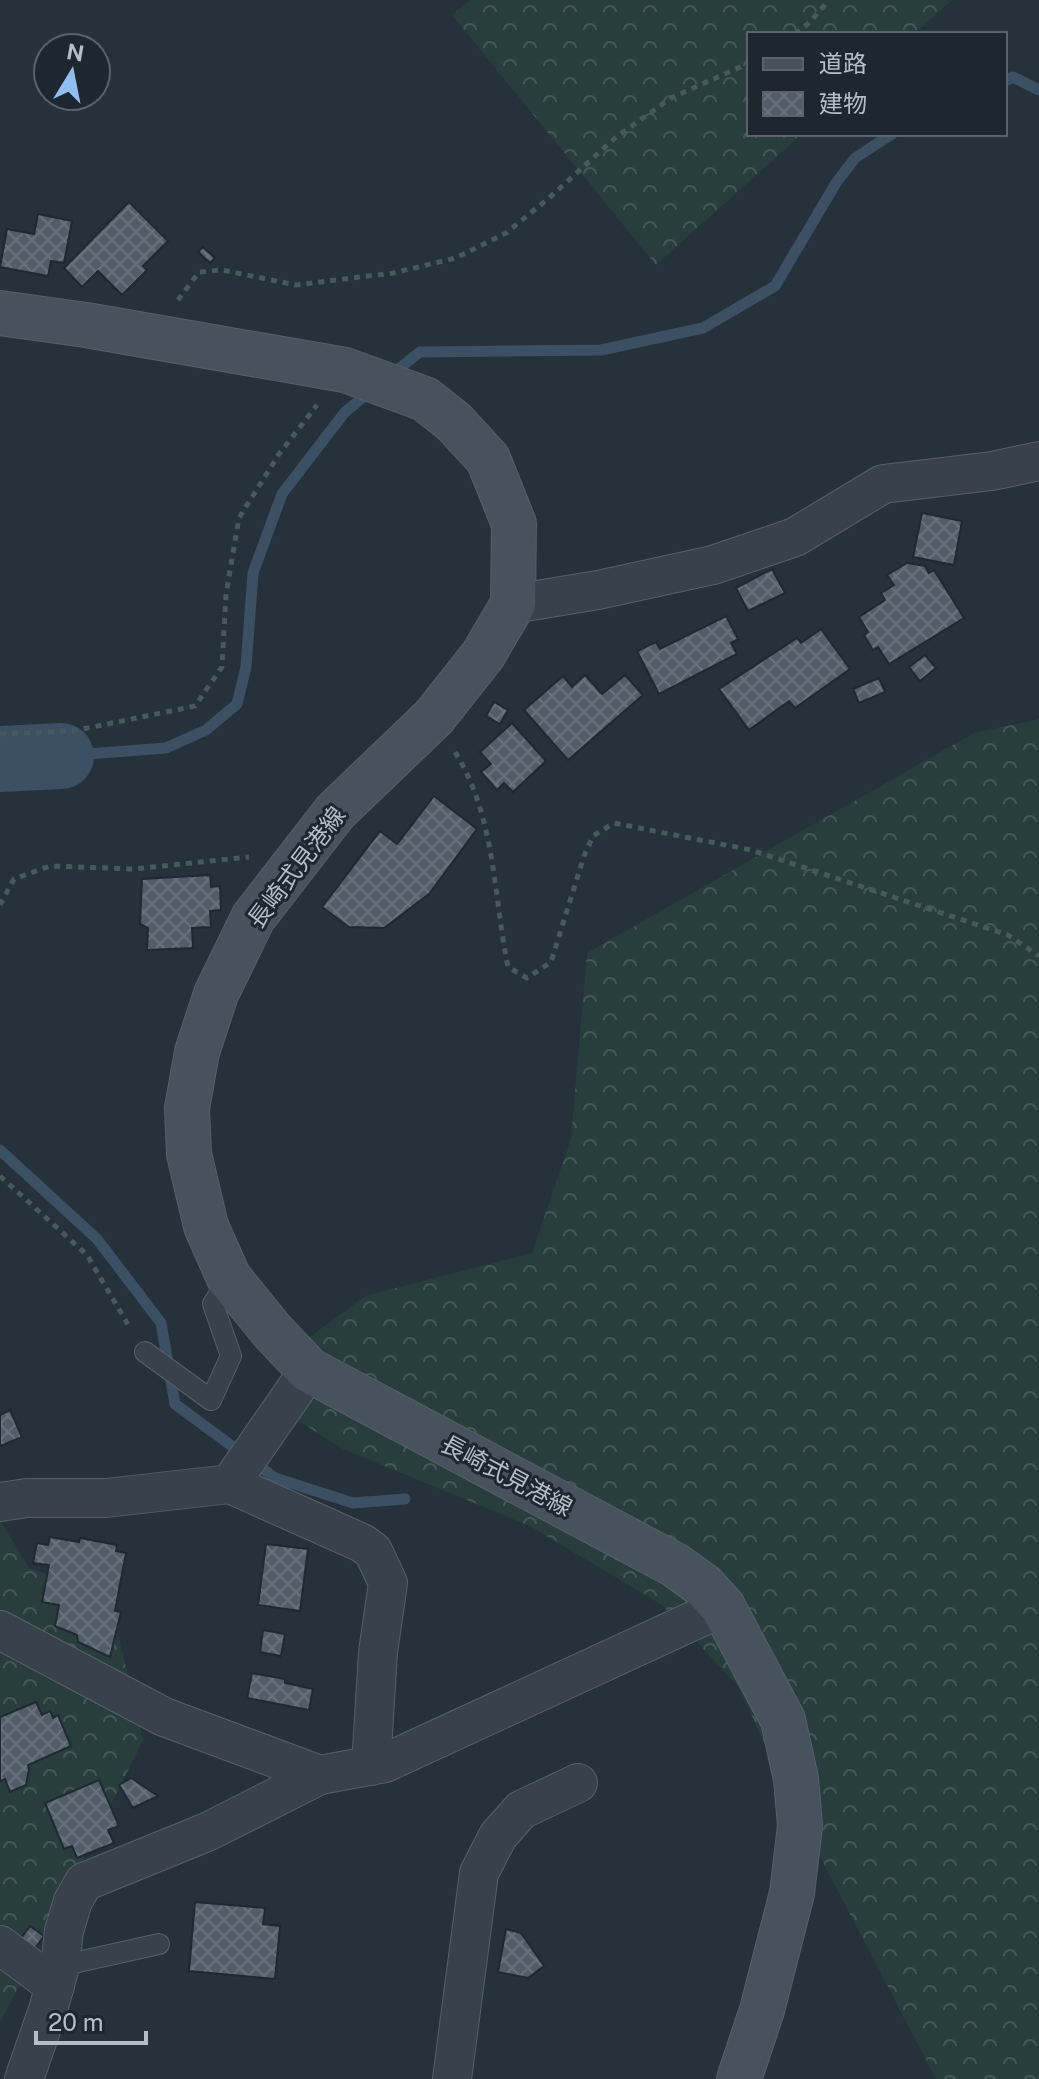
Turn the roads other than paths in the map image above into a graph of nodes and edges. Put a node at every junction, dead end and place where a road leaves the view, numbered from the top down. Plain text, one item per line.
1 (0, 313) edge
2 (1039, 461) edge
3 (513, 604) junction
4 (229, 1278) junction
5 (145, 1352) road end
6 (309, 1370) junction
7 (232, 1482) junction
8 (0, 1502) edge
9 (723, 1607) junction
10 (0, 1630) edge
11 (371, 1766) junction
12 (320, 1775) junction
13 (578, 1783) dead end
14 (159, 1944) dead end
15 (0, 1945) edge
16 (57, 1976) junction
17 (24, 2079) edge
18 (452, 2079) edge
19 (739, 2079) edge

1 - 3 main road, 長崎式見港線
2 - 3 street
3 - 4 main road, 長崎式見港線
4 - 5 lane
4 - 6 main road, 長崎式見港線
6 - 7 street
6 - 9 main road, 長崎式見港線
7 - 8 street
7 - 11 street
9 - 11 street
9 - 19 main road, 長崎式見港線
10 - 12 street
11 - 12 street
12 - 16 street
13 - 18 street
14 - 16 lane
15 - 16 street
16 - 17 street

